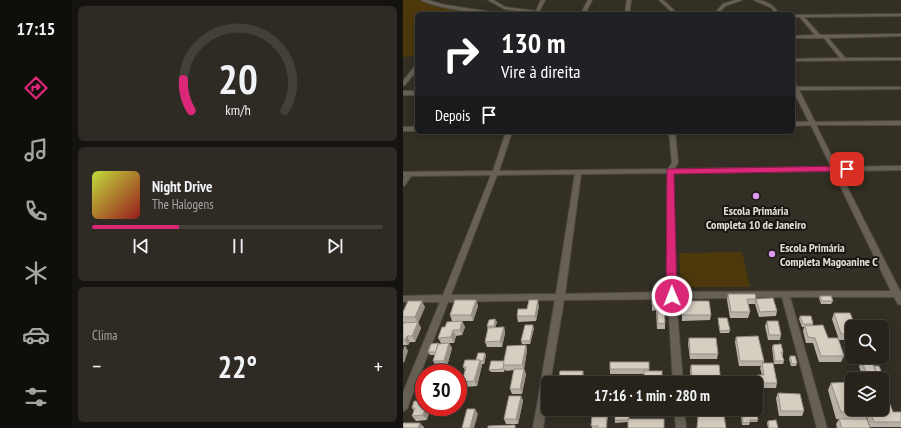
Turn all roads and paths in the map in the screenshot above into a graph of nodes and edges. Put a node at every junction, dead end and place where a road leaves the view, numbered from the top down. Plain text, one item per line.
1 (423, 0) edge
2 (490, 0) edge
3 (543, 0) edge
4 (590, 0) edge
5 (629, 0) edge
6 (661, 0) edge
7 (740, 0) edge
8 (756, 0) edge
9 (525, 11) joint
10 (488, 12) edge
11 (531, 12) edge
12 (537, 12) edge
13 (584, 12) edge
14 (627, 12) edge
15 (674, 12) edge
16 (718, 12) edge
17 (776, 12) edge
18 (901, 15) edge
19 (795, 16) edge
20 (801, 16) junction
21 (901, 35) edge
22 (818, 36) junction
23 (825, 36) junction
24 (795, 37) edge
25 (900, 59) edge
26 (795, 60) edge
27 (844, 60) junction
28 (415, 70) edge
29 (403, 84) edge
30 (795, 87) edge
31 (901, 88) edge
32 (795, 89) edge
33 (403, 93) edge
34 (415, 93) edge
35 (901, 123) edge
36 (795, 124) edge
37 (813, 124) junction
38 (403, 129) edge
39 (415, 129) edge
40 (508, 134) edge
41 (672, 134) edge
42 (901, 168) edge
43 (834, 169) junction
44 (670, 171) junction
45 (578, 172) junction
46 (495, 173) junction
47 (406, 174) edge
48 (403, 184) edge
49 (785, 294) junction
50 (672, 296) junction
51 (560, 297) junction
52 (900, 297) edge
53 (403, 299) edge
54 (444, 299) junction
55 (678, 376) edge
56 (403, 406) edge
57 (680, 416) edge
58 (538, 428) edge
59 (681, 428) edge
60 (822, 428) edge

1 - 10 street
2 - 9 street
3 - 12 street
4 - 13 street
5 - 14 street
6 - 15 street
7 - 16 street
8 - 17 street
9 - 11 street
18 - 20 street
19 - 20 street
20 - 22 street
21 - 23 street
22 - 23 street
22 - 24 street
23 - 27 street
25 - 27 street
26 - 27 street
28 - 29 street
30 - 31 street
32 - 37 street
33 - 34 street
35 - 37 street
36 - 37 street
37 - 43 street
38 - 39 street
40 - 46 street
41 - 44 street
42 - 43 street
43 - 44 street
43 - 52 street
44 - 45 street
44 - 50 street
45 - 46 street
45 - 51 street
46 - 47 street
46 - 54 street
47 - 48 street
49 - 50 street
49 - 52 street
49 - 60 street
50 - 51 street
50 - 55 street
51 - 54 street
51 - 58 street
53 - 54 street
54 - 56 street
57 - 59 street

